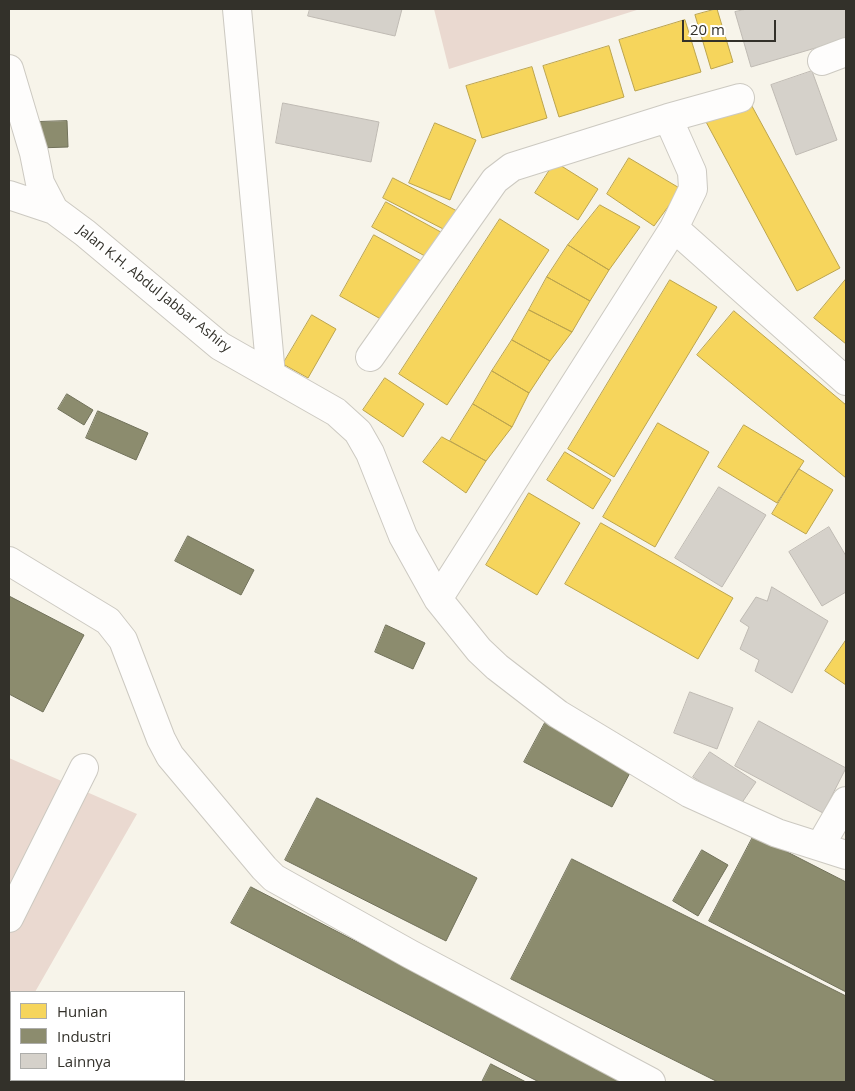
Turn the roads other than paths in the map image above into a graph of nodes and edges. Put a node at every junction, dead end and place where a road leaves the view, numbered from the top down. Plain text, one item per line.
1 (236, 9) edge
2 (9, 69) edge
3 (740, 98) dead end
4 (668, 118) junction
5 (9, 195) edge
6 (54, 210) junction
7 (674, 228) junction
8 (370, 357) dead end
9 (271, 375) junction
10 (846, 381) edge
11 (9, 561) edge
12 (438, 599) junction
13 (84, 768) dead end
14 (846, 801) edge
15 (820, 846) junction
16 (846, 855) edge
17 (18, 877) edge
18 (9, 918) edge
19 (651, 1082) edge

1 - 9 street
2 - 6 street
3 - 4 street
4 - 7 street
4 - 8 street
5 - 6 street, Jalan K.H. Abdul Jabbar Ashiry
6 - 9 street, Jalan K.H. Abdul Jabbar Ashiry
7 - 10 street
7 - 12 street
9 - 12 street, Jalan K.H. Abdul Jabbar Ashiry
11 - 19 street
12 - 15 street, Jalan K.H. Abdul Jabbar Ashiry
13 - 17 street
14 - 15 street
15 - 16 street, Jalan K.H. Abdul Jabbar Ashiry
17 - 18 street

